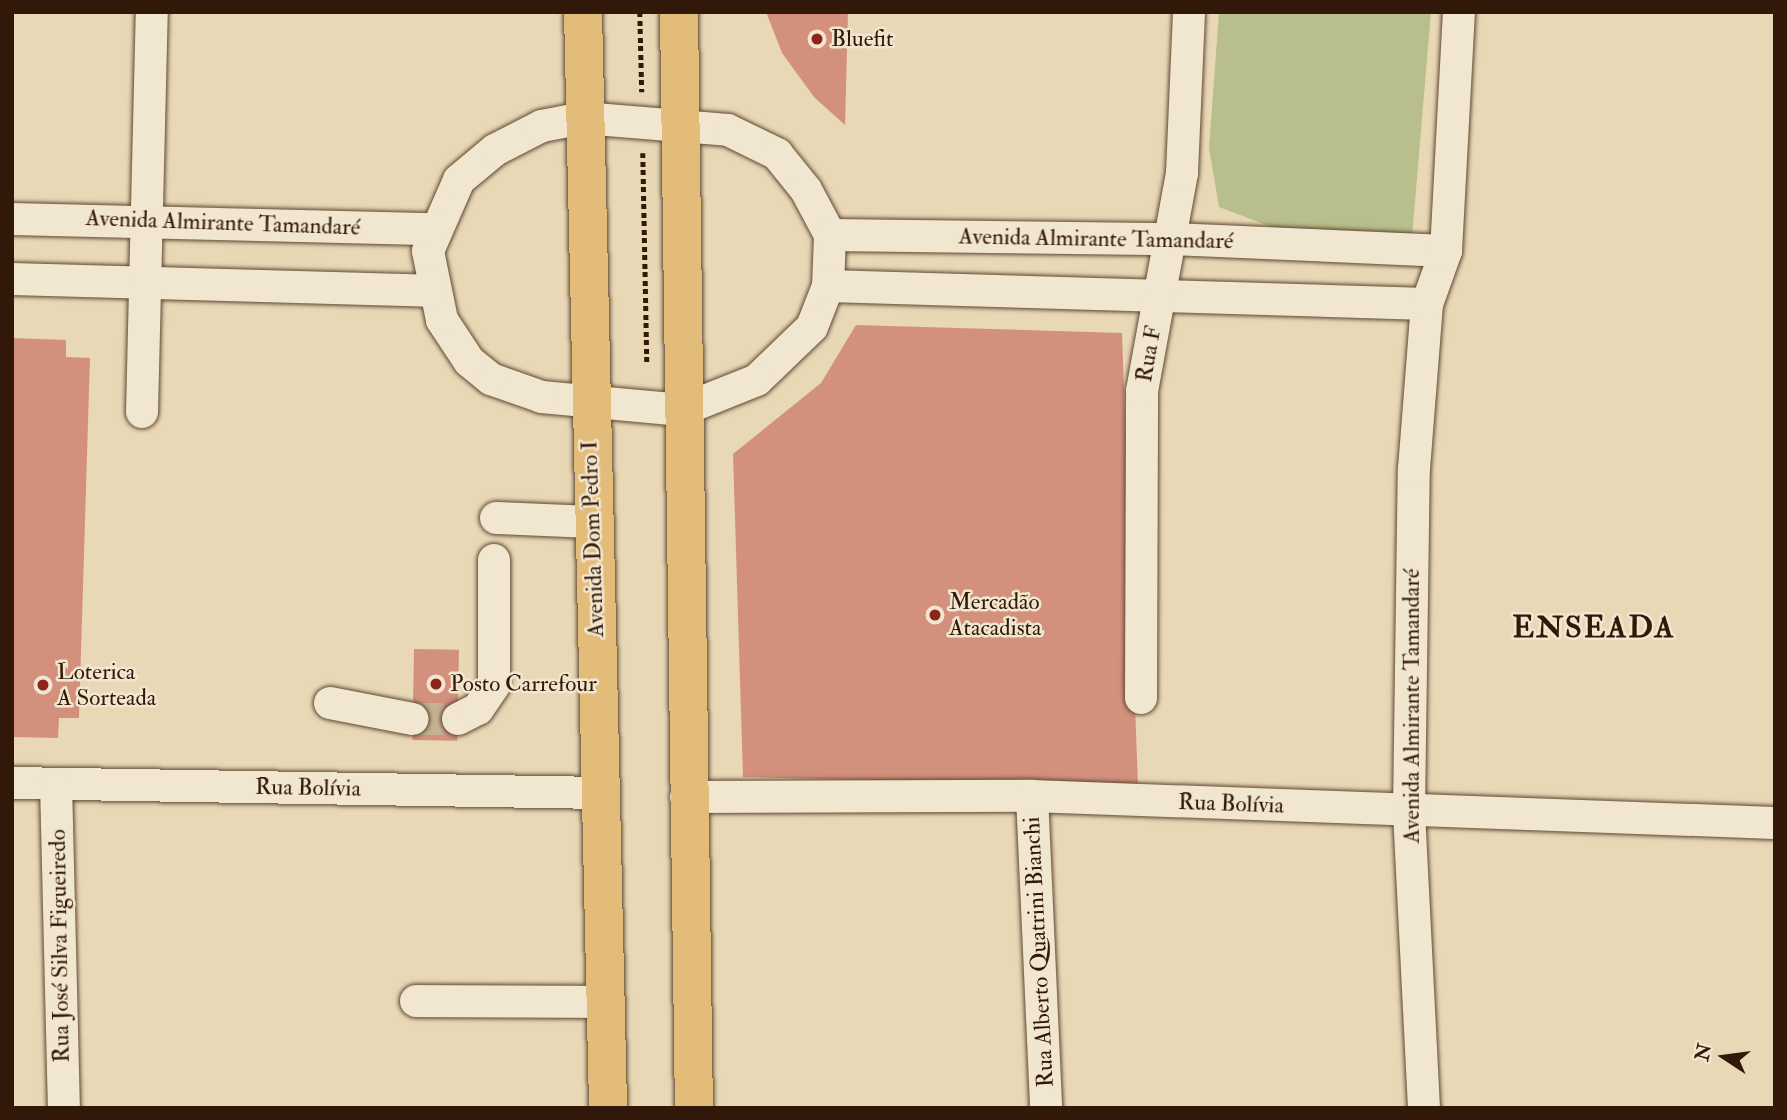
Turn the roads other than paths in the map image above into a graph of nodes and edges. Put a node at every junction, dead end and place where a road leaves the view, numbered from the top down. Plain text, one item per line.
1 (152, 12) edge
2 (583, 12) edge
3 (678, 12) edge
4 (1189, 12) edge
5 (1458, 12) edge
6 (583, 118) junction
7 (680, 128) junction
8 (12, 219) edge
9 (150, 221) junction
10 (434, 229) junction
11 (830, 235) junction
12 (1172, 239) junction
13 (1446, 251) junction
14 (12, 279) edge
15 (149, 283) junction
16 (828, 286) junction
17 (431, 291) junction
18 (1160, 296) junction
19 (1427, 304) junction
20 (588, 400) junction
21 (682, 410) junction
22 (142, 412) dead end
23 (496, 519) dead end
24 (593, 522) junction
25 (494, 560) dead end
26 (1141, 698) dead end
27 (330, 703) dead end
28 (412, 719) tunnel mouth
29 (458, 719) tunnel mouth
30 (12, 783) edge
31 (57, 784) junction
32 (603, 793) junction
33 (1032, 796) junction
34 (686, 797) junction
35 (1409, 811) junction
36 (1775, 823) edge
37 (416, 1001) dead end
38 (606, 1002) junction
39 (64, 1108) edge
40 (608, 1108) edge
41 (694, 1108) edge
42 (1046, 1108) edge
43 (1424, 1108) edge

1 - 9 street
2 - 6 main road, Avenida Dom Pedro I
3 - 7 main road
4 - 12 street, Rua F
5 - 13 street, Avenida Almirante Tamandaré
6 - 7 street
6 - 10 street
6 - 20 main road, Avenida Dom Pedro I
7 - 11 street
7 - 21 main road
8 - 9 street, Avenida Almirante Tamandaré
9 - 10 street, Avenida Almirante Tamandaré
9 - 15 street
10 - 17 street
11 - 12 street, Avenida Almirante Tamandaré
11 - 16 street
12 - 13 street, Avenida Almirante Tamandaré
12 - 18 street, Rua F
13 - 19 street, Avenida Almirante Tamandaré
14 - 15 street
15 - 17 street
15 - 22 street
16 - 18 street
16 - 21 street
17 - 20 street
18 - 19 street
18 - 26 street, Rua F
19 - 35 street, Avenida Almirante Tamandaré
20 - 21 street
20 - 24 main road, Avenida Dom Pedro I
21 - 34 main road
23 - 24 street
24 - 32 main road, Avenida Dom Pedro I
25 - 29 street
27 - 28 street
30 - 31 street, Rua Bolívia
31 - 32 street, Rua Bolívia
31 - 39 street, Rua José Silva Figueiredo
32 - 38 main road, Avenida Dom Pedro I
33 - 34 street, Rua Bolívia
33 - 35 street, Rua Bolívia
33 - 42 street, Rua Alberto Quatrini Bianchi
34 - 41 main road
35 - 36 street, Rua Bolívia
35 - 43 street, Avenida Almirante Tamandaré
37 - 38 street
38 - 40 main road, Avenida Dom Pedro I

